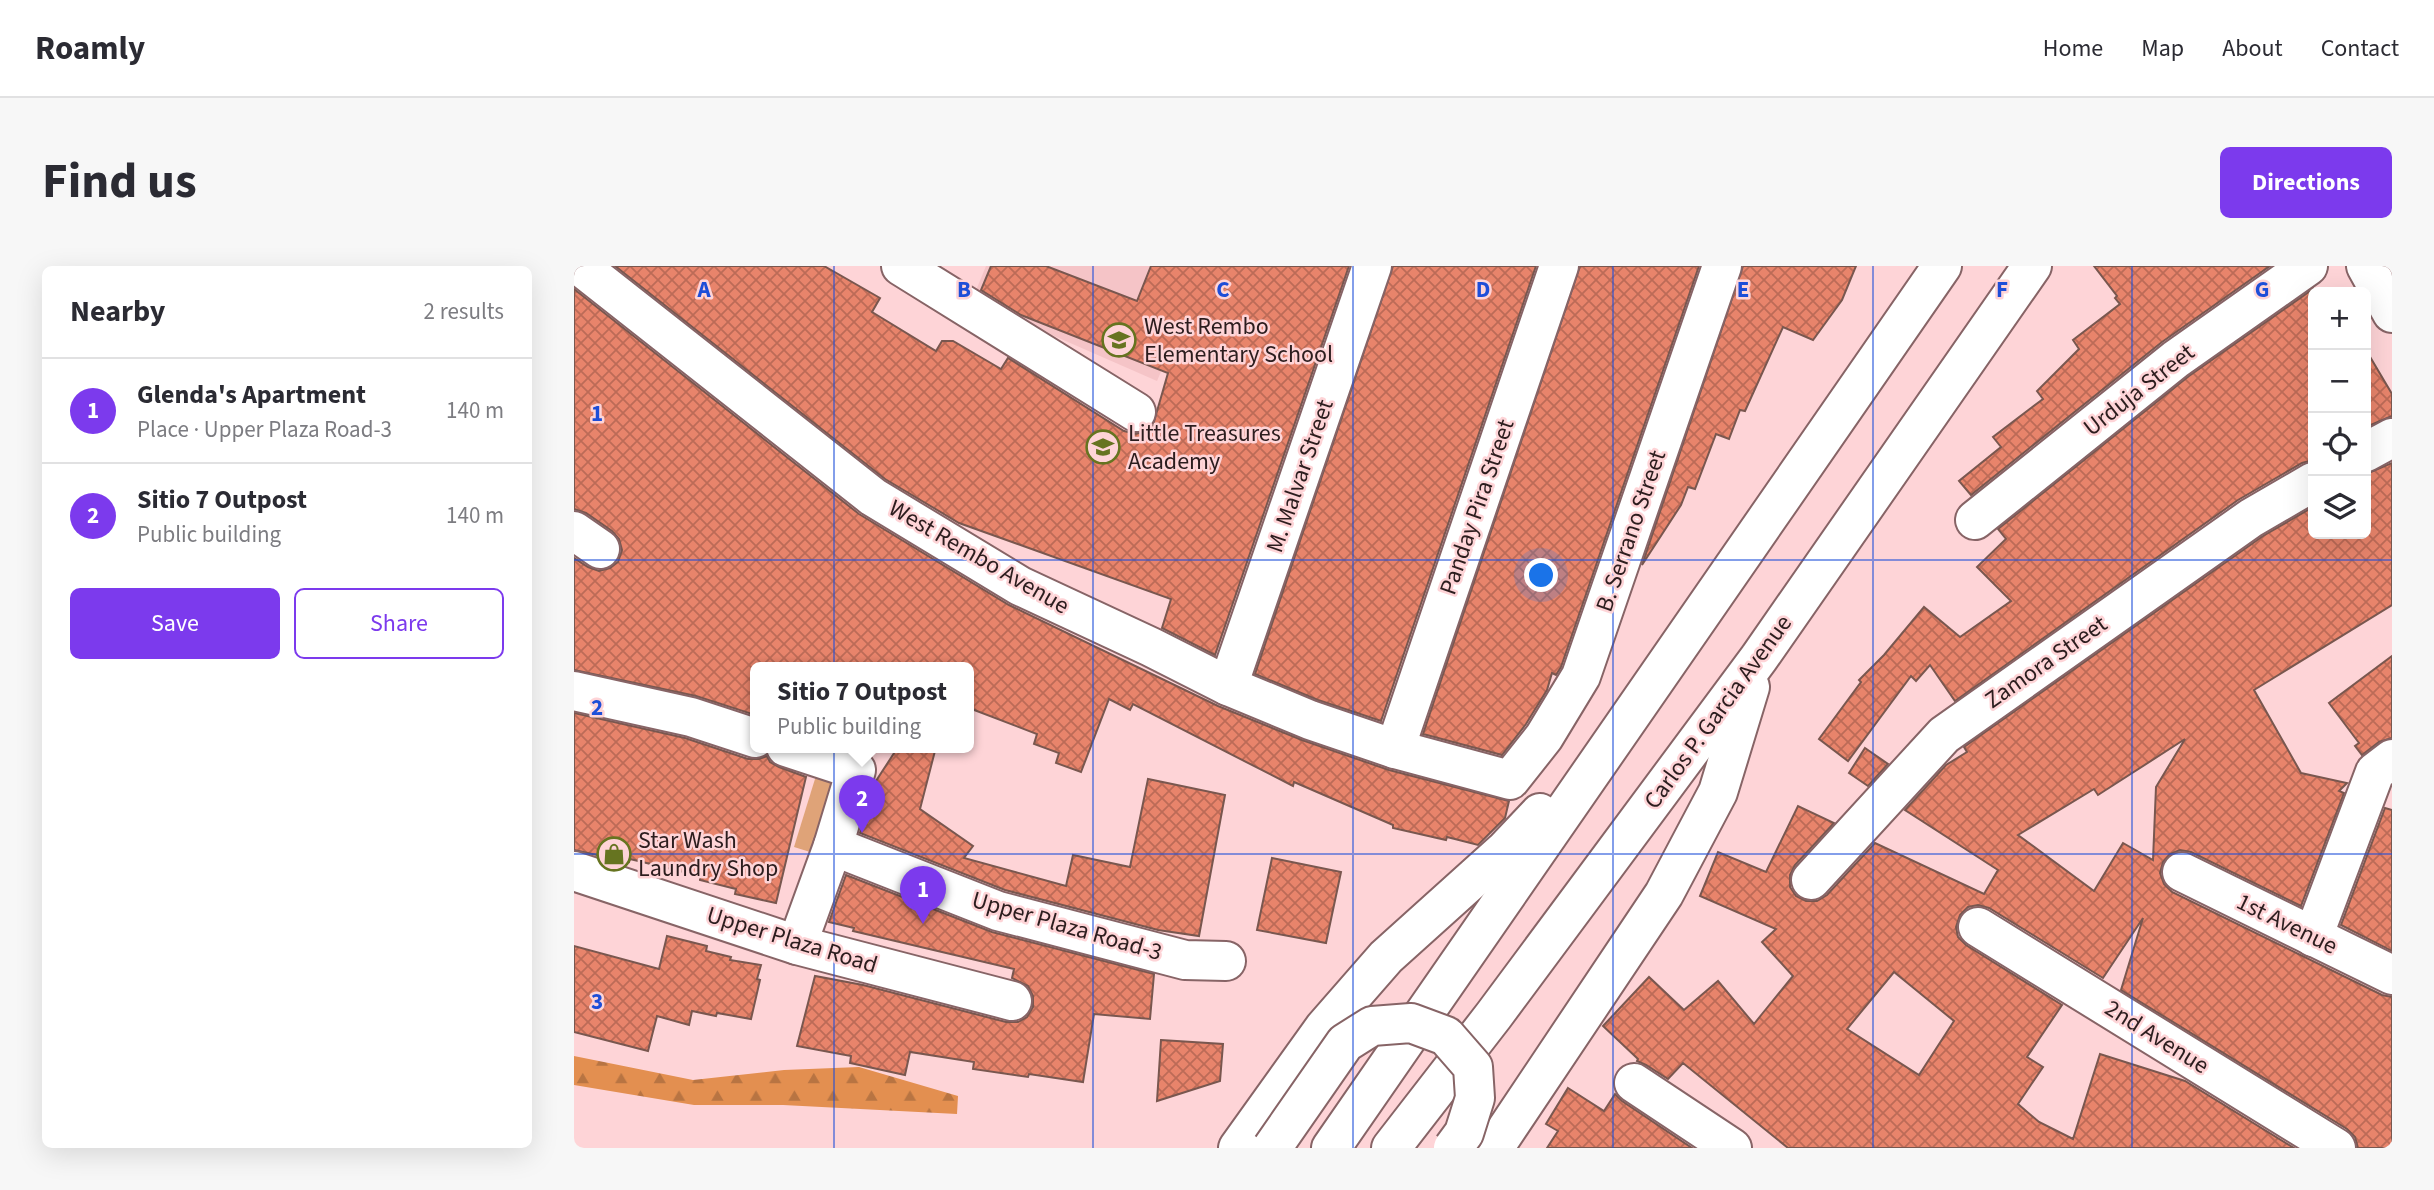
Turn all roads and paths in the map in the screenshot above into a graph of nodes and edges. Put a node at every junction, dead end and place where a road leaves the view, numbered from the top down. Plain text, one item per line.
1 (580, 266) edge
2 (901, 266) edge
3 (1371, 266) edge
4 (1559, 266) edge
5 (1722, 266) edge
6 (1942, 266) edge
7 (2032, 266) edge
8 (2308, 266) edge
9 (2366, 266) edge
10 (955, 281) edge
11 (2392, 313) edge
12 (1136, 412) dead end
13 (2392, 438) edge
14 (2371, 449) edge
15 (2308, 485) edge
16 (1975, 520) dead end
17 (1759, 658) junction
18 (1228, 686) junction
19 (574, 691) edge
20 (1627, 724) junction
21 (750, 735) edge
22 (1395, 749) junction
23 (804, 753) edge
24 (2392, 759) edge
25 (1510, 780) joint
26 (833, 845) junction
27 (574, 871) edge
28 (2182, 872) dead end
29 (1811, 880) dead end
30 (1978, 927) dead end
31 (2313, 937) junction
32 (797, 945) junction
33 (1226, 961) dead end
34 (2392, 975) edge
35 (1012, 1001) dead end
36 (1634, 1083) dead end
37 (1238, 1148) edge
38 (1272, 1148) edge
39 (1331, 1148) edge
40 (1391, 1148) edge
41 (1453, 1148) edge
42 (1494, 1148) edge
43 (1732, 1148) edge
44 (2336, 1148) edge

1 - 18 street, West Rembo Avenue
2 - 10 street
3 - 18 street, M. Malvar Street
4 - 22 street, Panday Pira Street
5 - 25 street, B. Serrano Street
6 - 20 street
7 - 17 street, Carlos P. Garcia Avenue
8 - 16 street, Urduja Street
9 - 11 street
10 - 12 street
13 - 14 street
15 - 29 street, Zamora Street
17 - 40 street, Carlos P. Garcia Avenue
17 - 42 street
18 - 22 street, West Rembo Avenue
19 - 21 street
20 - 37 street
20 - 39 street
22 - 25 street, West Rembo Avenue
23 - 26 street
24 - 31 street
26 - 32 street
26 - 33 street, Upper Plaza Road-3
27 - 32 street, Upper Plaza Road
28 - 31 street, 1st Avenue
30 - 44 street, 2nd Avenue
31 - 34 street, 1st Avenue
32 - 35 street, Upper Plaza Road
36 - 43 street
38 - 41 street, bridge

